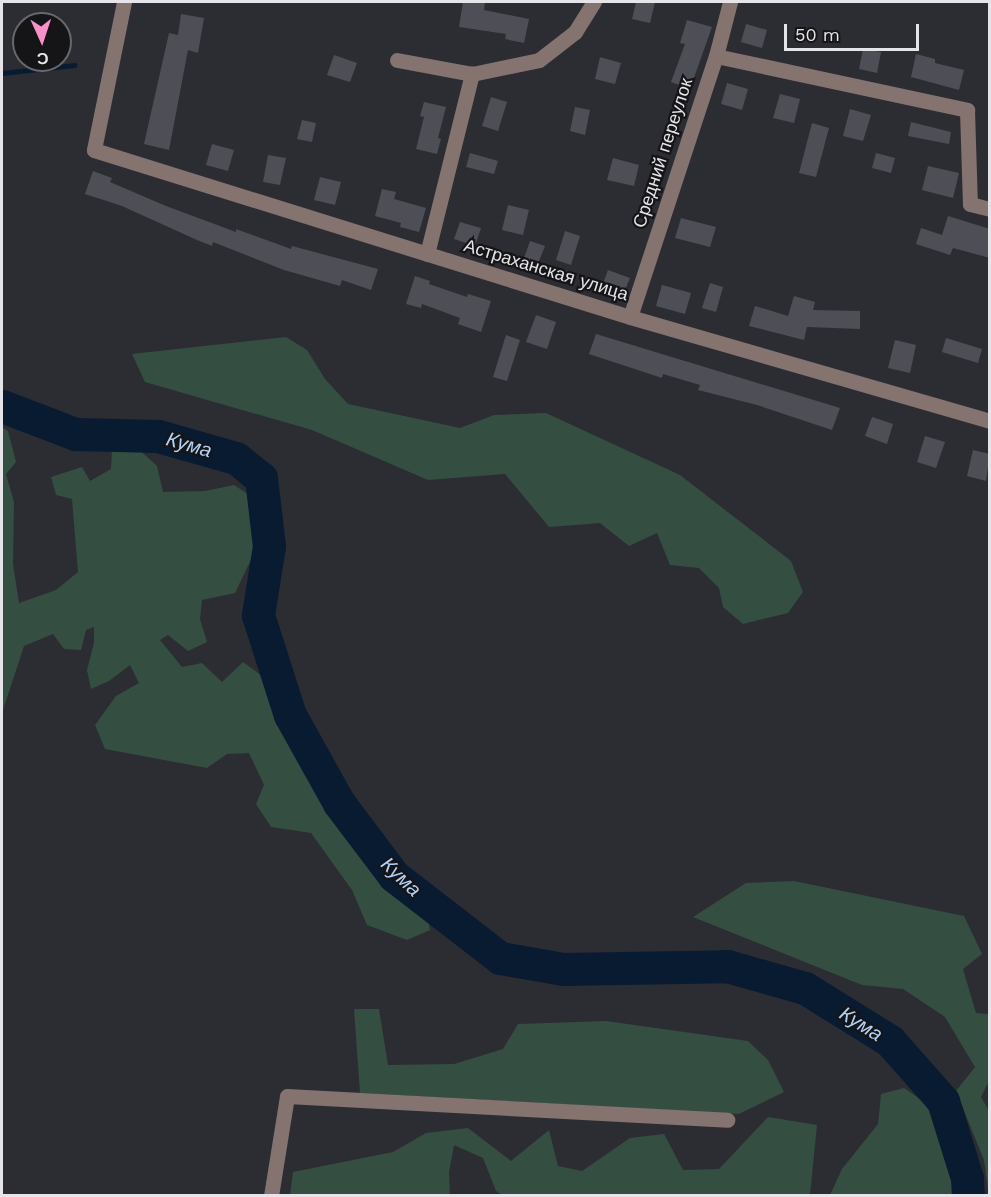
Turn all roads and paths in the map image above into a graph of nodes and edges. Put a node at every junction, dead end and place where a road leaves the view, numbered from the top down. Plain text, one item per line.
1 (124, 2) edge
2 (594, 2) edge
3 (730, 2) edge
4 (716, 57) junction
5 (397, 60) dead end
6 (472, 74) junction
7 (990, 209) edge
8 (427, 254) junction
9 (630, 316) junction
10 (990, 422) edge
11 (727, 1120) dead end
12 (271, 1196) edge

1 - 8 street, Астраханская улица
2 - 6 street
3 - 4 street, Средний переулок
4 - 7 street
4 - 9 street, Средний переулок
5 - 6 street
6 - 8 street
8 - 9 street, Астраханская улица
9 - 10 street, Астраханская улица
11 - 12 street

